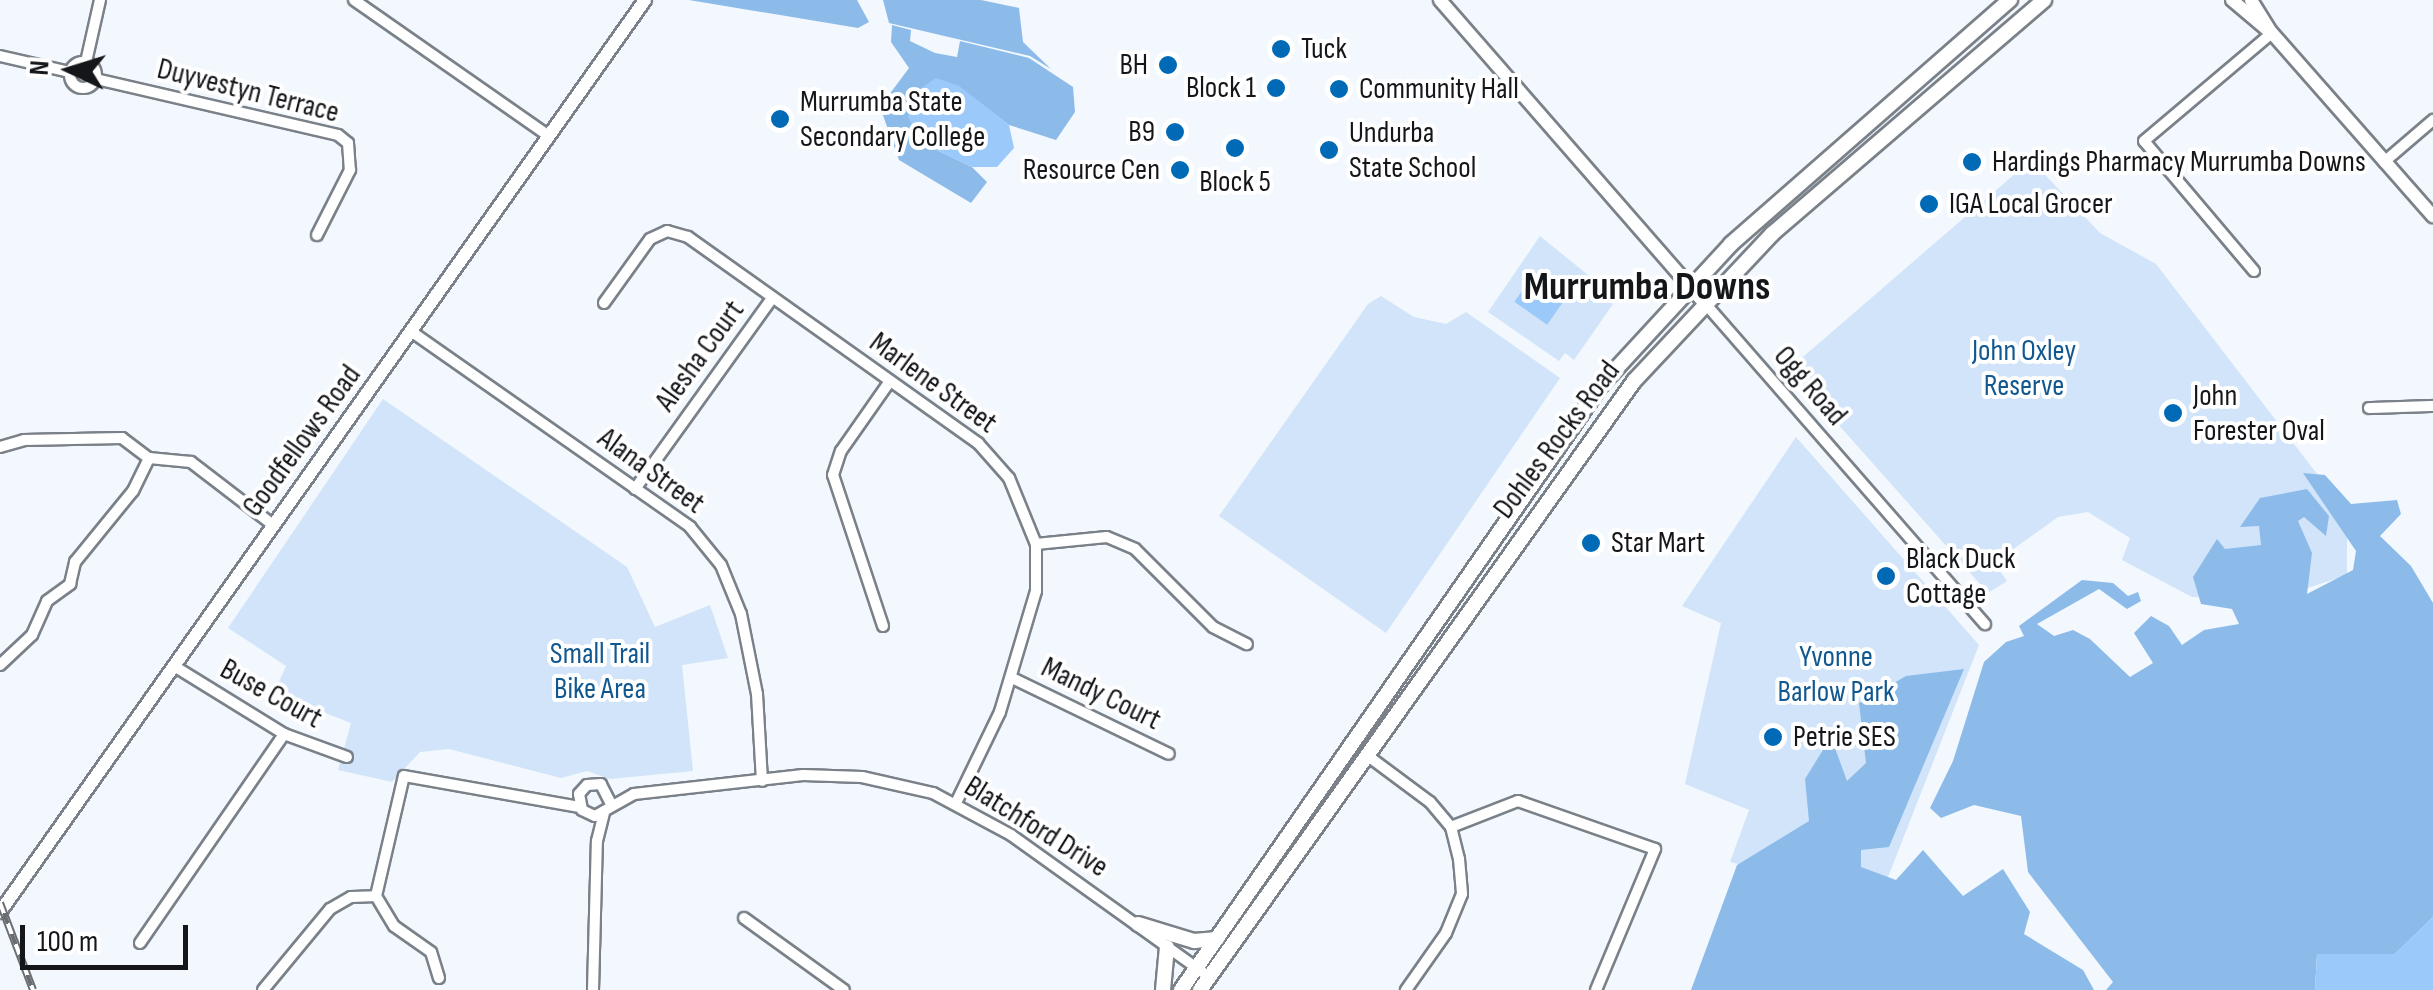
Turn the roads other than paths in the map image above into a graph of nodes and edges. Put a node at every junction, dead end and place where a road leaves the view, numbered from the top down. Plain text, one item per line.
1 (100, 0) edge
2 (354, 0) edge
3 (645, 0) edge
4 (1440, 0) edge
5 (2010, 0) edge
6 (2044, 0) edge
7 (2232, 0) edge
8 (2252, 0) edge
9 (2272, 33) junction
10 (0, 56) edge
11 (86, 62) junction
12 (70, 72) junction
13 (96, 79) junction
14 (2433, 120) edge
15 (549, 136) junction
16 (2384, 162) junction
17 (2433, 216) edge
18 (317, 236) dead end
19 (2254, 271) dead end
20 (1689, 284) junction
21 (771, 300) junction
22 (1703, 302) junction
23 (604, 303) dead end
24 (412, 332) junction
25 (890, 381) junction
26 (2433, 406) edge
27 (2369, 408) dead end
28 (0, 447) edge
29 (148, 458) junction
30 (635, 489) junction
31 (273, 524) junction
32 (1036, 544) junction
33 (1986, 624) dead end
34 (883, 626) dead end
35 (1247, 644) dead end
36 (0, 665) edge
37 (174, 666) junction
38 (1012, 678) junction
39 (284, 734) junction
40 (1169, 754) dead end
41 (1368, 756) junction
42 (347, 757) dead end
43 (762, 780) junction
44 (607, 788) junction
45 (580, 791) junction
46 (634, 794) junction
47 (554, 798) junction
48 (956, 803) junction
49 (607, 808) junction
50 (584, 810) junction
51 (1451, 827) junction
52 (596, 841) junction
53 (376, 896) junction
54 (0, 912) edge
55 (744, 918) dead end
56 (1138, 924) junction
57 (1217, 939) junction
58 (140, 942) dead end
59 (1168, 946) junction
60 (440, 978) dead end
61 (1202, 979) edge
62 (840, 989) edge
63 (263, 990) edge
64 (593, 990) edge
65 (1163, 990) edge
66 (1182, 990) edge
67 (1406, 990) edge
68 (1596, 990) edge

1 - 11 street
2 - 15 street
3 - 15 street, Goodfellows Road
4 - 20 street, Ogg Road
5 - 20 main road, Dohles Rocks Road
6 - 22 main road, Dohles Rocks Road
7 - 9 street
8 - 9 street
9 - 16 street
9 - 19 street
10 - 12 street
11 - 12 street
11 - 13 street
12 - 13 street
13 - 18 street, Duyvestyn Terrace
14 - 16 street
15 - 24 street, Goodfellows Road
16 - 17 street
20 - 22 street, Ogg Road
20 - 57 main road, Dohles Rocks Road
21 - 23 street, Marlene Street
21 - 25 street, Marlene Street
21 - 30 street, Alesha Court
22 - 33 street, Ogg Road
22 - 41 main road, Dohles Rocks Road
24 - 30 street, Alana Street
24 - 31 street, Goodfellows Road
25 - 32 street, Marlene Street
25 - 34 street
26 - 27 street
28 - 29 street
29 - 31 street
29 - 36 street
30 - 43 street, Alana Street
31 - 37 street, Goodfellows Road
32 - 35 street
32 - 38 street, Marlene Street
37 - 39 street, Buse Court
37 - 54 street, Goodfellows Road
38 - 40 street, Mandy Court
38 - 48 street, Marlene Street
39 - 42 street, Buse Court
39 - 58 street
41 - 51 street
41 - 61 main road, Dohles Rocks Road
43 - 46 street, Blatchford Drive
43 - 48 street, Blatchford Drive
44 - 45 street, Blatchford Drive
44 - 46 street, Blatchford Drive
44 - 49 street
45 - 47 street
45 - 50 street
46 - 49 street, Blatchford Drive
47 - 50 street
47 - 53 street
48 - 56 street, Blatchford Drive
49 - 50 street, Blatchford Drive
49 - 52 street
50 - 52 street
51 - 67 street
51 - 68 street
52 - 64 street
53 - 60 street
53 - 63 street
55 - 62 street
56 - 57 main road
56 - 59 street, Blatchford Drive
57 - 61 main road, Dohles Rocks Road
59 - 61 street, Blatchford Drive
59 - 65 main road
61 - 66 main road, Dohles Rocks Road

